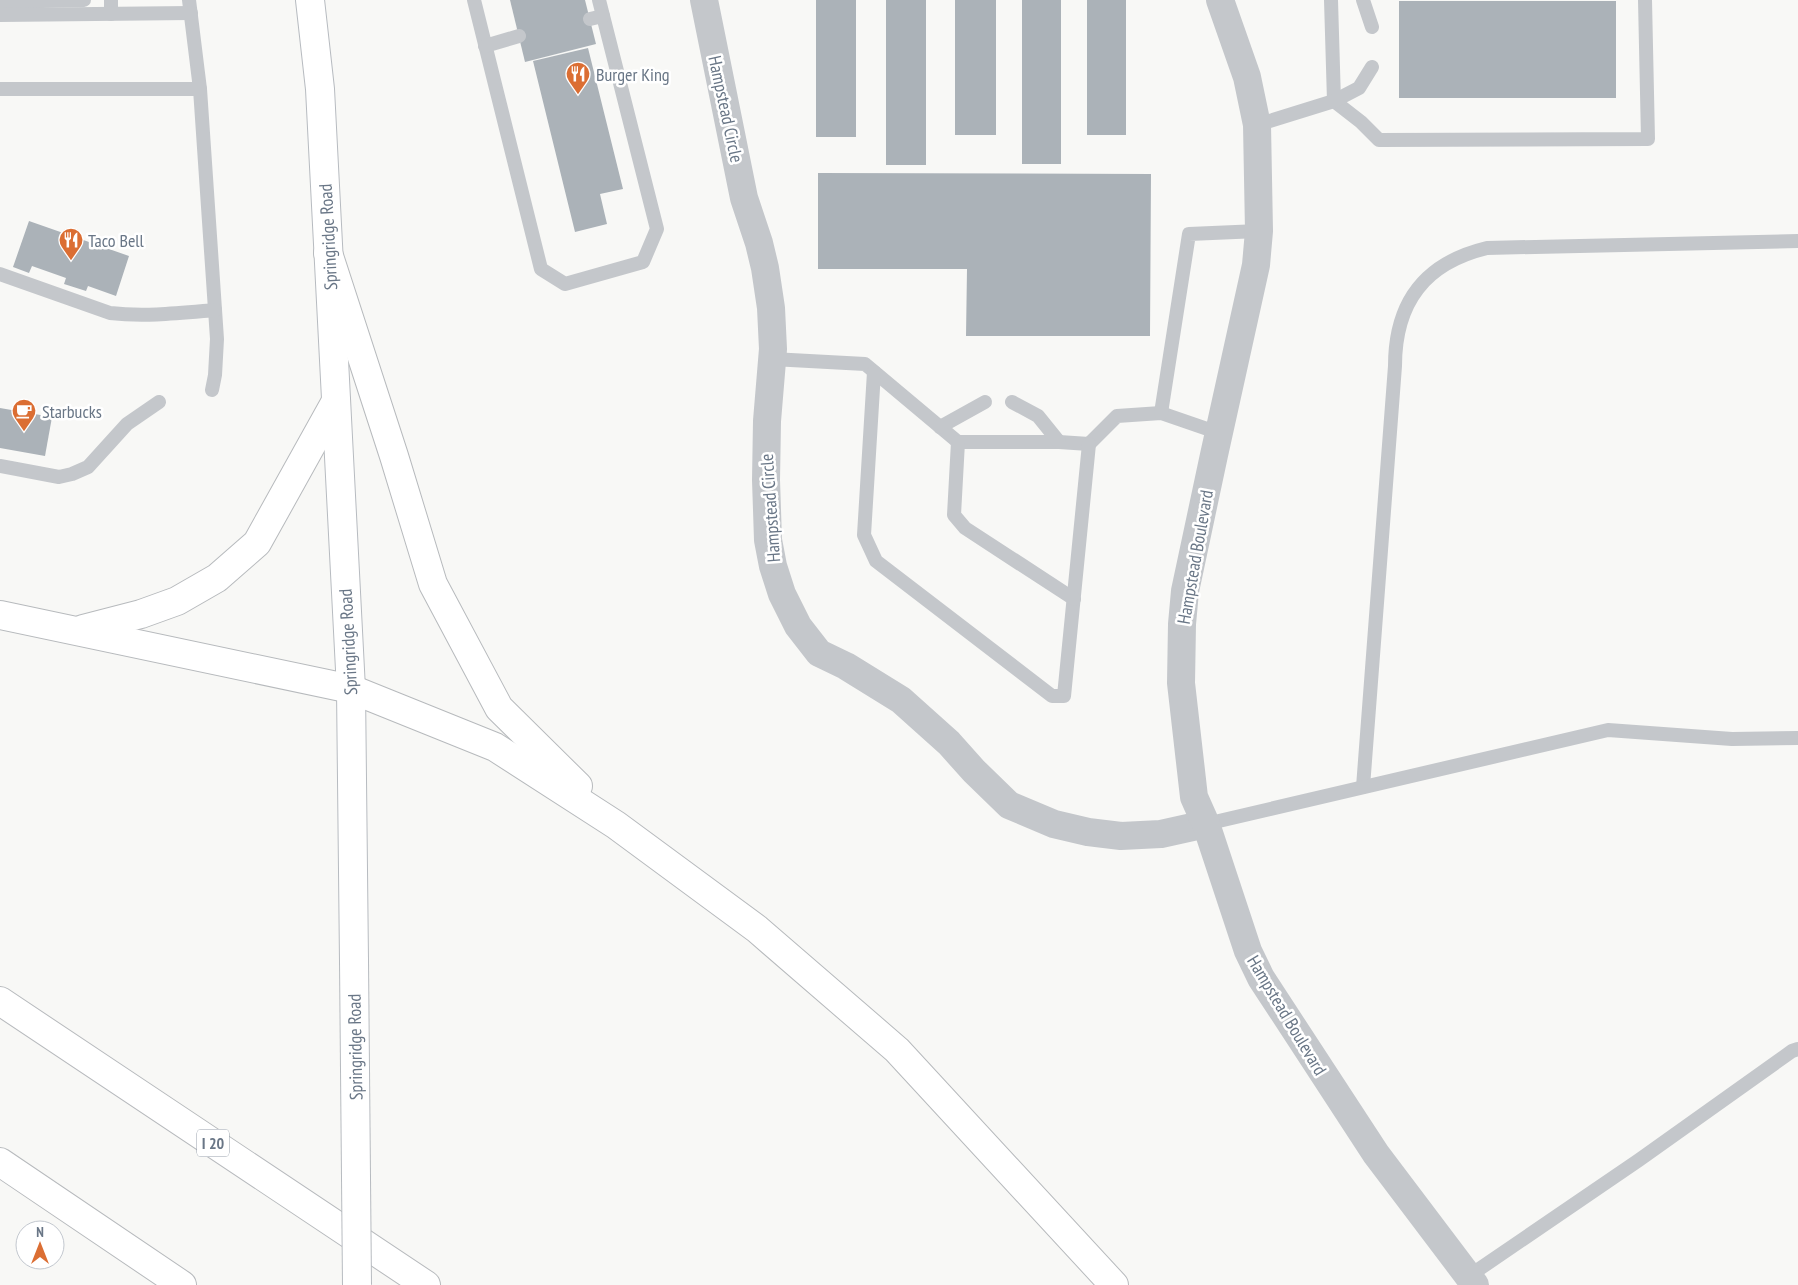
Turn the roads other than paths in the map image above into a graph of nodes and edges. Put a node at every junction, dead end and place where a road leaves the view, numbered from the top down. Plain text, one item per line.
1 (84, 0) edge
2 (110, 0) edge
3 (310, 0) edge
4 (474, 0) edge
5 (599, 0) edge
6 (704, 0) edge
7 (1220, 0) edge
8 (1330, 0) edge
9 (1362, 0) edge
10 (1645, 0) edge
11 (0, 2) edge
12 (190, 7) edge
13 (111, 14) junction
14 (0, 15) edge
15 (1372, 27) dead end
16 (519, 36) dead end
17 (485, 46) junction
18 (1372, 68) dead end
19 (0, 88) edge
20 (200, 89) junction
21 (1334, 101) junction
22 (1257, 125) junction
23 (1260, 231) junction
24 (1798, 241) edge
25 (328, 253) junction
26 (0, 274) edge
27 (215, 310) junction
28 (772, 359) junction
29 (874, 372) junction
30 (212, 390) dead end
31 (336, 400) junction
32 (159, 402) dead end
33 (985, 402) dead end
34 (1012, 402) dead end
35 (1161, 413) junction
36 (940, 427) junction
37 (1218, 433) junction
38 (958, 442) junction
39 (1058, 442) junction
40 (1090, 444) junction
41 (0, 466) edge
42 (1074, 599) junction
43 (0, 615) edge
44 (76, 631) junction
45 (351, 689) junction
46 (1798, 738) edge
47 (1363, 787) junction
48 (616, 824) junction
49 (1206, 824) junction
50 (0, 1002) edge
51 (1798, 1049) edge
52 (0, 1162) edge
53 (1472, 1281) edge
54 (182, 1285) edge
55 (357, 1285) edge
56 (426, 1285) edge
57 (1114, 1285) edge

1 - 11 lane
2 - 13 lane
3 - 25 main road, Springridge Road
4 - 17 lane
5 - 17 lane
6 - 28 street, Hampstead Circle
7 - 22 street, Hampstead Boulevard
8 - 21 lane
9 - 15 lane
10 - 21 lane
12 - 13 lane
12 - 20 lane
13 - 14 lane
16 - 17 lane
18 - 21 lane
19 - 20 lane
20 - 27 lane
21 - 22 lane
22 - 23 street, Hampstead Boulevard
23 - 35 lane
23 - 37 street, Hampstead Boulevard
24 - 47 lane
25 - 31 main road, Springridge Road
25 - 48 main road
26 - 27 lane
27 - 30 lane
28 - 29 lane
28 - 49 street, Hampstead Circle
29 - 36 lane
29 - 42 lane
31 - 44 main road
31 - 45 main road, Springridge Road
32 - 41 lane
33 - 36 lane
34 - 39 lane
35 - 37 lane
35 - 40 lane
36 - 38 lane
37 - 49 street, Hampstead Boulevard
38 - 39 lane
38 - 42 lane
39 - 40 lane
40 - 42 lane
43 - 44 main road
44 - 45 main road
45 - 48 main road
45 - 55 main road, Springridge Road, bridge
46 - 47 lane
47 - 49 lane
48 - 57 main road
49 - 53 street, Hampstead Boulevard
50 - 56 main road, I 20
51 - 53 lane
52 - 54 main road

